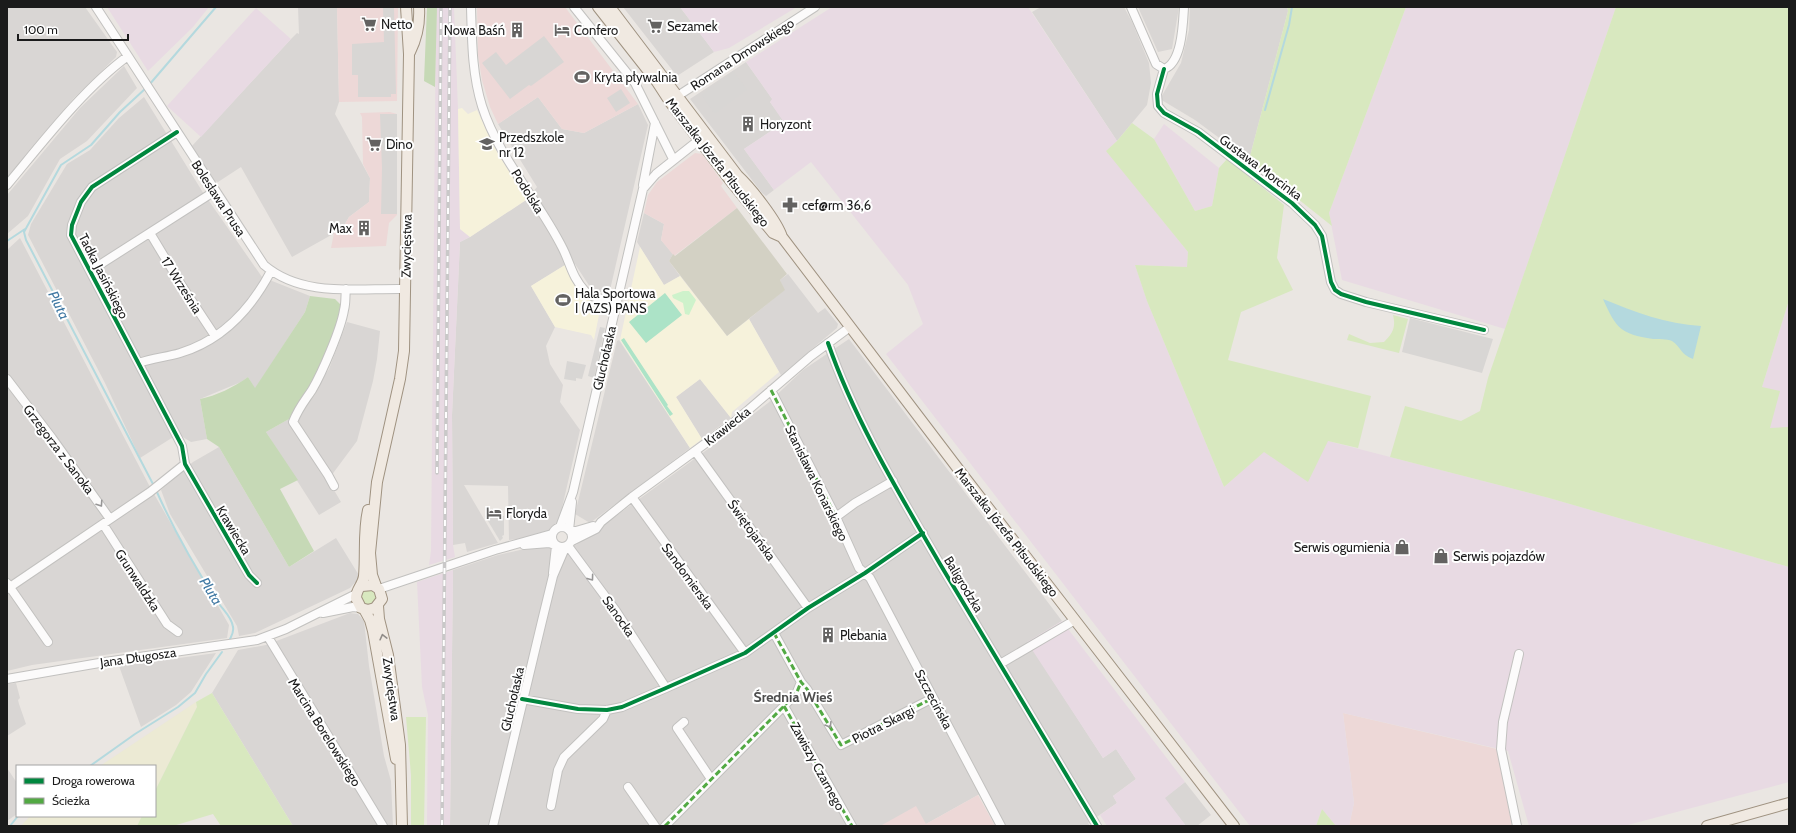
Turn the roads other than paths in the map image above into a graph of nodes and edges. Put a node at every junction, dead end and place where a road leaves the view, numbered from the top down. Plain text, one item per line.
1 (96, 7) edge
2 (406, 7) edge
3 (419, 7) edge
4 (471, 7) edge
5 (574, 7) edge
6 (815, 7) edge
7 (1131, 7) edge
8 (1184, 7) edge
9 (605, 9) edge
10 (409, 54) junction
11 (128, 56) junction
12 (1164, 69) junction
13 (673, 99) junction
14 (655, 123) junction
15 (177, 132) junction
16 (703, 137) junction
17 (673, 159) junction
18 (7, 185) edge
19 (643, 189) junction
20 (214, 191) junction
21 (150, 233) junction
22 (90, 271) junction
23 (271, 271) junction
24 (346, 289) junction
25 (405, 289) junction
26 (616, 302) junction
27 (850, 326) junction
28 (1484, 330) dead end
29 (215, 336) junction
30 (828, 343) junction
31 (139, 363) junction
32 (7, 379) edge
33 (771, 390) junction
34 (695, 451) junction
35 (185, 464) junction
36 (893, 481) junction
37 (377, 482) junction
38 (334, 486) dead end
39 (573, 492) junction
40 (632, 497) junction
41 (836, 517) junction
42 (106, 522) junction
43 (601, 522) junction
44 (560, 527) junction
45 (570, 530) junction
46 (552, 534) junction
47 (923, 534) junction
48 (568, 545) junction
49 (515, 546) junction
50 (556, 546) junction
51 (864, 573) junction
52 (553, 576) junction
53 (257, 583) dead end
54 (8, 586) edge
55 (378, 588) junction
56 (359, 590) junction
57 (378, 606) junction
58 (808, 608) junction
59 (363, 609) junction
60 (315, 615) junction
61 (1075, 620) junction
62 (178, 632) dead end
63 (774, 634) junction
64 (268, 637) junction
65 (48, 642) dead end
66 (745, 653) junction
67 (1519, 654) dead end
68 (1000, 664) junction
69 (7, 679) edge
70 (801, 682) junction
71 (666, 688) junction
72 (934, 698) junction
73 (522, 699) junction
74 (784, 706) junction
75 (607, 710) junction
76 (684, 722) dead end
77 (400, 772) junction
78 (711, 779) junction
79 (628, 786) dead end
80 (1789, 803) edge
81 (551, 806) dead end
82 (1515, 813) junction
83 (383, 826) edge
84 (402, 826) edge
85 (493, 826) edge
86 (655, 826) edge
87 (665, 826) edge
88 (852, 826) edge
89 (1001, 826) edge
90 (1097, 826) edge
91 (1234, 826) edge
92 (1517, 826) edge
93 (1520, 826) edge
94 (1707, 826) edge

1 - 11 street, Bolesława Prusa
2 - 10 main road, Zwycięstwa
3 - 10 main road
4 - 26 street, Podolska
5 - 14 street, Marszałka Józefa Piłsudskiego
6 - 13 street, Romana Dmowskiego
7 - 12 street
8 - 12 street, Gustawa Morcinka
9 - 13 main road, Marszałka Józefa Piłsudskiego
10 - 25 main road, Zwycięstwa
11 - 15 street, Bolesława Prusa
11 - 18 street
12 - 28 street, Gustawa Morcinka
13 - 16 main road, Marszałka Józefa Piłsudskiego
14 - 17 street, Marszałka Józefa Piłsudskiego
14 - 19 street, Marszałka Józefa Piłsudskiego
15 - 20 street, Bolesława Prusa
15 - 22 street, Tadka Jasińskiego
16 - 17 street, Głuchołaska
16 - 27 main road, Marszałka Józefa Piłsudskiego
17 - 19 street, Głuchołaska
19 - 26 street, Głuchołaska
20 - 21 street
20 - 23 street, Bolesława Prusa
21 - 22 street
21 - 29 street, 17 Września
22 - 31 street, Tadka Jasińskiego
23 - 24 street, Bolesława Prusa
23 - 29 street
24 - 25 street, Bolesława Prusa
24 - 38 street
25 - 37 main road, Zwycięstwa
26 - 39 street, Głuchołaska
27 - 30 street, Krawiecka
27 - 61 main road, Marszałka Józefa Piłsudskiego
29 - 31 street
30 - 33 street, Krawiecka
30 - 36 street, Baligrodzka
31 - 35 street, Tadka Jasińskiego
32 -> 42 street, Grzegorza z Sanoka
33 - 34 street, Krawiecka
33 - 41 street, Stanisława Konarskiego
34 - 40 street, Krawiecka
34 - 58 street, Świętojańska
35 - 42 street
35 - 53 street, Krawiecka
36 - 41 street
36 - 47 street, Baligrodzka
37 - 55 main road, Zwycięstwa
37 - 56 main road, Zwycięstwa
39 - 44 street, Głuchołaska
39 - 45 street, Głuchołaska
40 - 43 street, Krawiecka
40 - 66 street, Sandomierska
41 - 51 street, Stanisława Konarskiego
42 - 54 street
42 - 62 street, Grunwaldzka
43 - 45 street, Krawiecka
43 - 48 street, Krawiecka
44 - 45 street
44 - 46 street
45 - 48 street
46 - 49 street
46 - 50 street
47 - 51 street
47 - 68 street, Baligrodzka
48 - 50 street
48 - 52 street, Głuchołaska
48 -> 71 street, Sanocka
49 - 50 street
49 - 55 street
50 - 52 street, Głuchołaska
51 - 58 street
51 - 72 street, Szczecińska
52 - 73 street, Głuchołaska
54 - 65 street
55 - 56 main road
55 - 57 main road
56 - 59 main road
56 - 60 street
57 - 59 main road
77 -> 57 main road, Zwycięstwa
58 - 63 street
59 - 60 street
59 - 77 main road, Zwycięstwa
60 - 64 street
61 - 68 street
61 - 91 main road, Marszałka Józefa Piłsudskiego
63 - 66 street
63 - 70 street, Piotra Skargi
64 - 69 street, Jana Długosza
64 - 83 street, Marcina Borelowskiego
66 - 71 street
67 - 82 street
68 - 90 street, Baligrodzka
70 -> 72 street, Piotra Skargi
70 - 74 street, Zawiszy Czarnego
71 - 75 street
72 - 89 street, Szczecińska
73 - 75 street
73 - 85 street, Głuchołaska
74 - 78 street, Zawiszy Czarnego
74 - 88 street, Zawiszy Czarnego
75 - 81 street
76 - 78 street
77 - 84 main road, Zwycięstwa
78 - 87 street, Zawiszy Czarnego
79 - 86 street
80 - 94 main road
82 - 92 street
82 - 93 street

